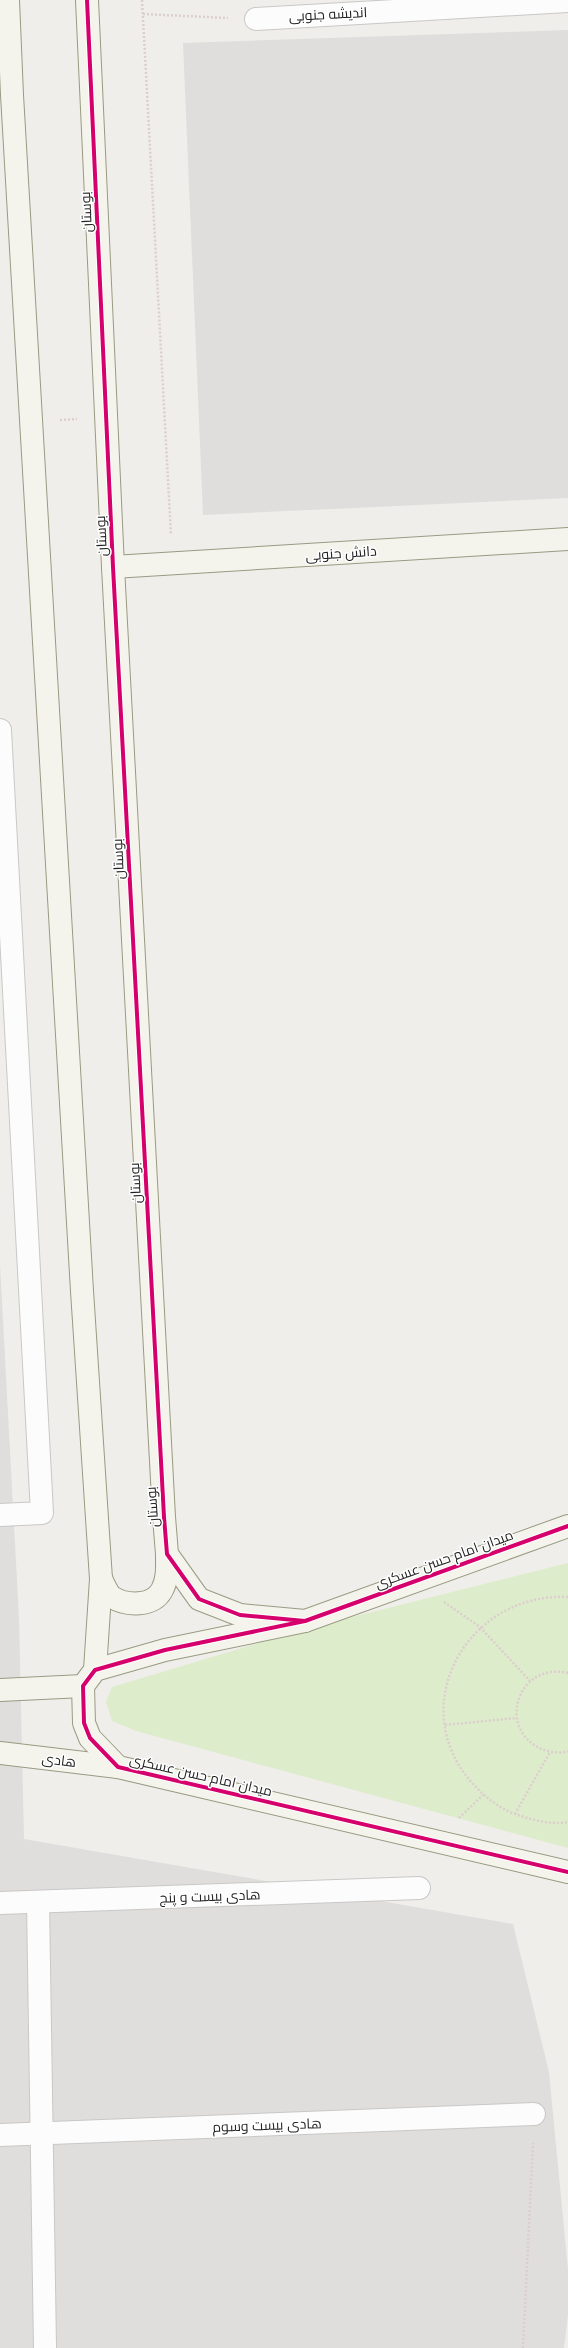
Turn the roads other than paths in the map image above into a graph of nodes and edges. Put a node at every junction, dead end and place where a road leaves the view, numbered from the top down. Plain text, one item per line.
1 (8, 0) edge
2 (87, 0) edge
3 (568, 1) edge
4 (256, 18) road end
5 (568, 539) edge
6 (113, 567) junction
7 (0, 730) edge
8 (0, 1515) edge
9 (568, 1526) edge
10 (167, 1554) junction
11 (101, 1579) junction
12 (305, 1621) junction
13 (89, 1678) junction
14 (0, 1690) edge
15 (0, 1753) edge
16 (118, 1767) junction
17 (568, 1872) edge
18 (419, 1888) dead end
19 (38, 1902) junction
20 (0, 1903) edge
21 (534, 2114) road end
22 (42, 2134) junction
23 (0, 2135) edge
24 (45, 2348) edge

1 - 11 street
2 - 6 street, بوستان
3 - 4 street, اندیشه جنوبی
5 - 6 street, دانش جنوبی
6 - 10 street, بوستان
7 - 8 street
9 - 12 street, میدان امام حسن عسکری
10 - 11 street, بوستان
10 - 12 street
11 - 13 street
12 - 13 street, میدان امام حسن عسکری
13 - 14 street
13 - 16 street, میدان امام حسن عسکری
15 - 16 street, هادی
16 - 17 street, میدان امام حسن عسکری
18 - 19 street, هادی بیست و پنج
19 - 20 street, هادی بیست و پنج
19 - 22 street
21 - 22 street, هادی بیست وسوم
22 - 23 street, هادی بیست وسوم
22 - 24 street

